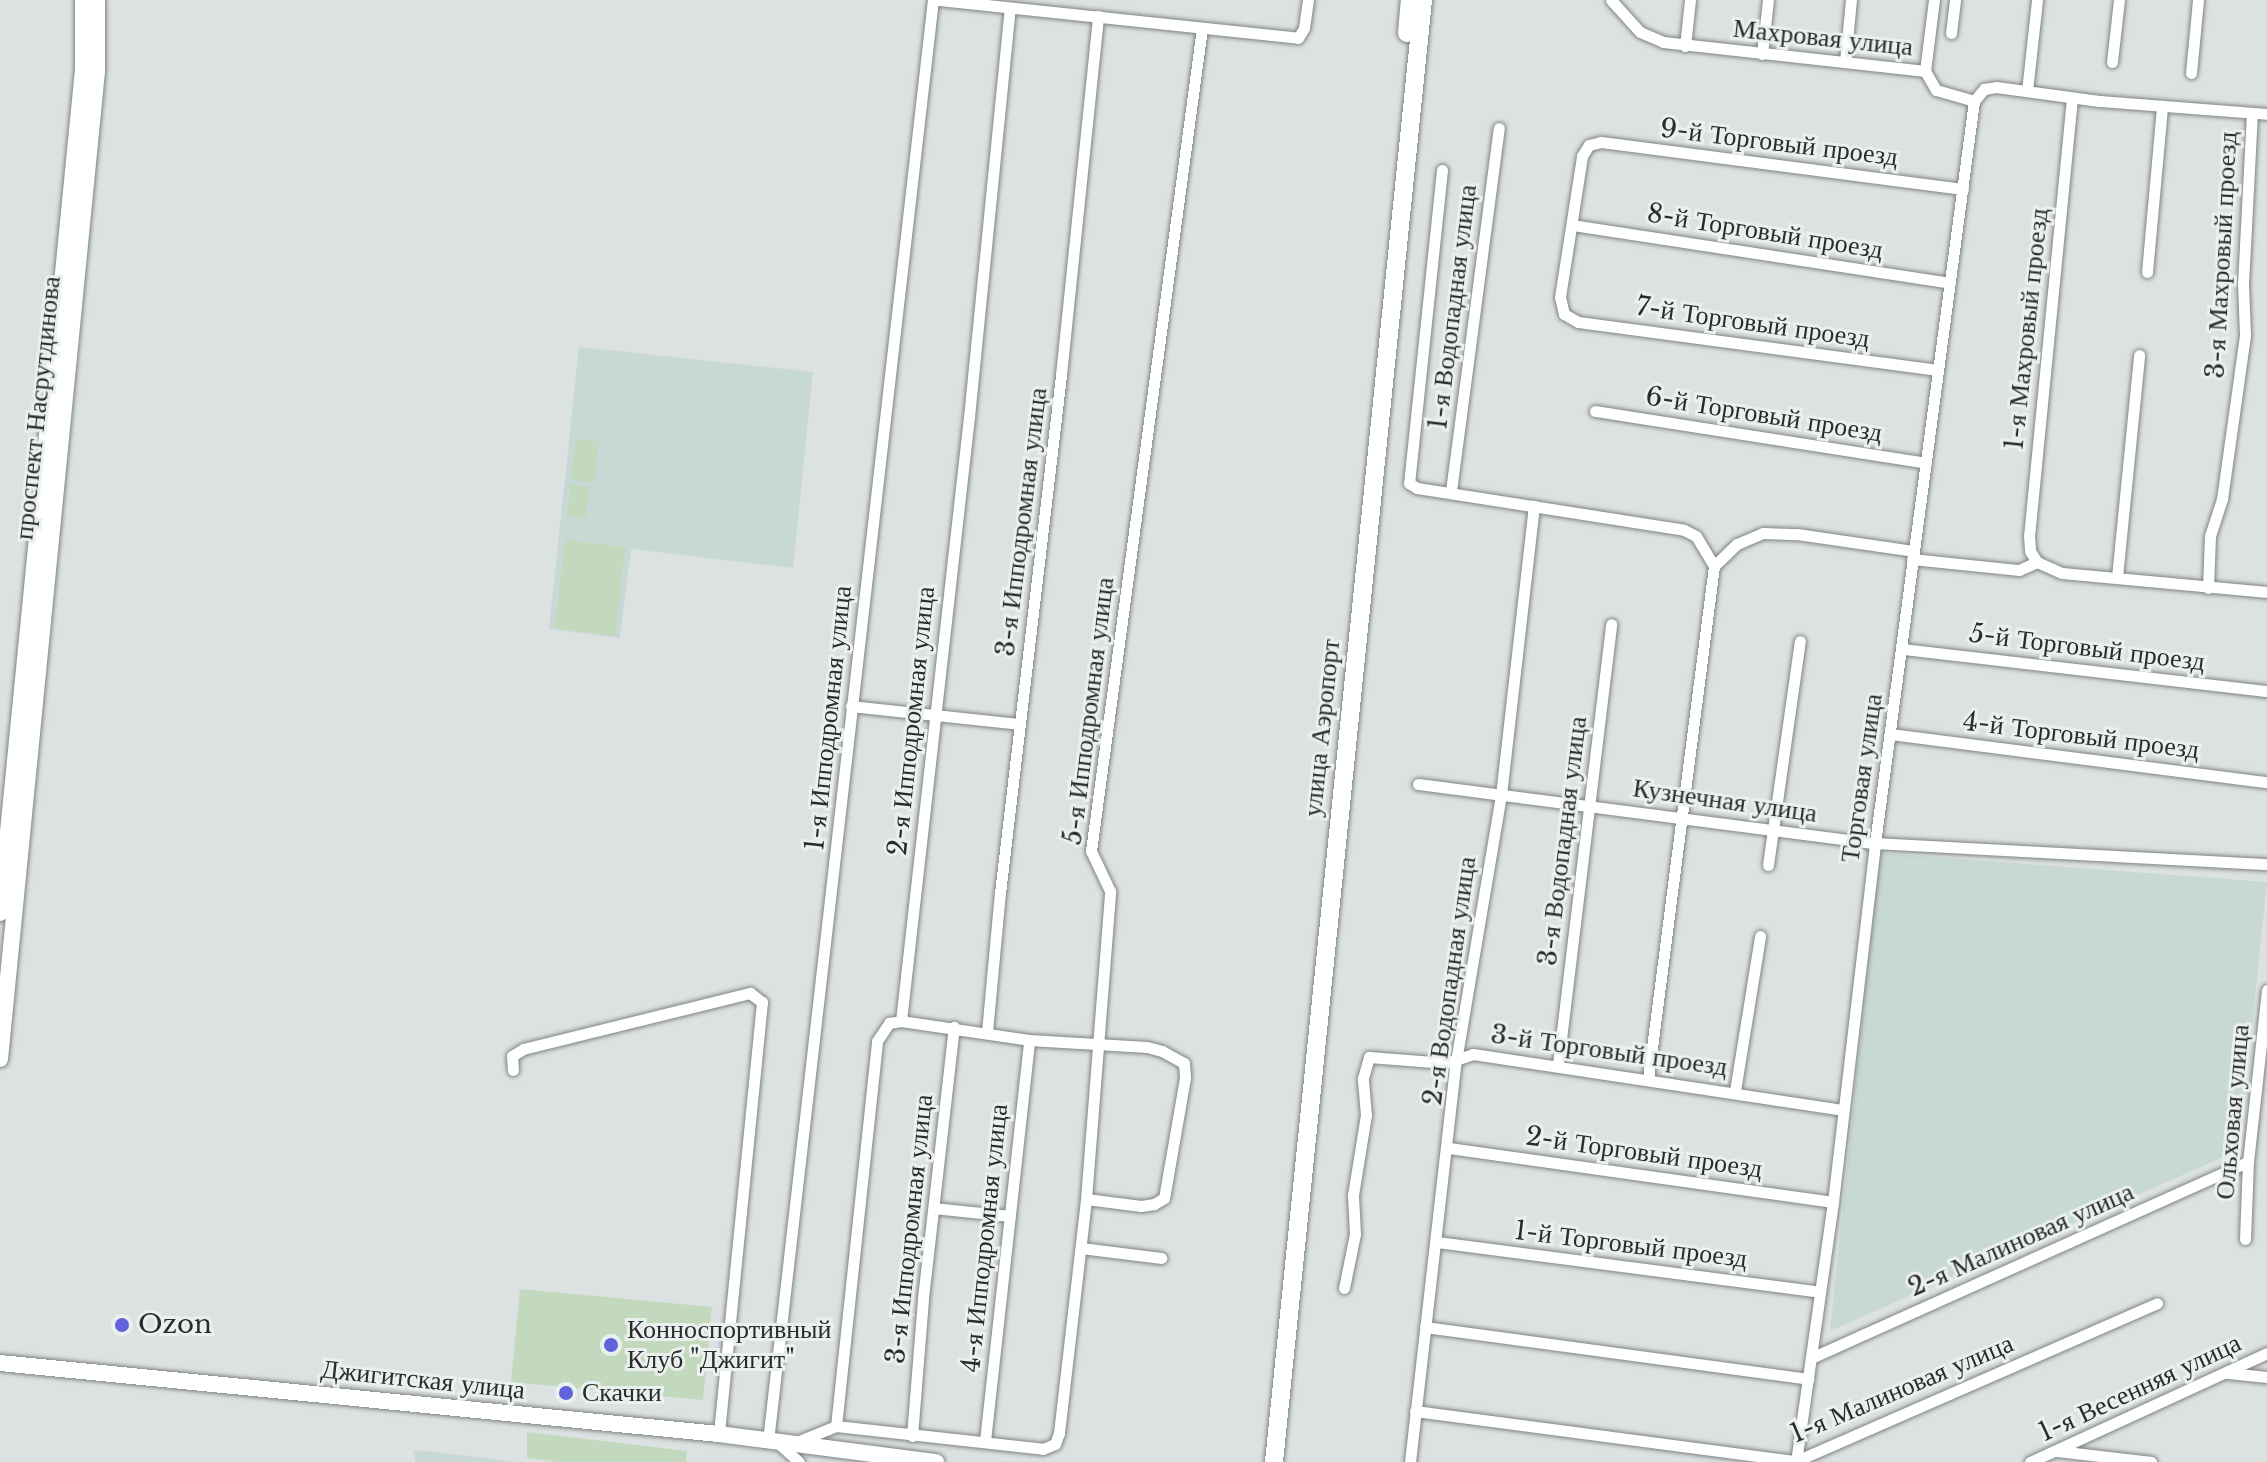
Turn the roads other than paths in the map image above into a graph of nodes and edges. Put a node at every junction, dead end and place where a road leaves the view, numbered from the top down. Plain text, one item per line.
1 (83, 0) edge
2 (97, 0) edge
3 (936, 0) edge
4 (1308, 0) edge
5 (1410, 0) edge
6 (1423, 0) edge
7 (1611, 0) edge
8 (1690, 0) edge
9 (1768, 0) edge
10 (1851, 0) edge
11 (1934, 0) edge
12 (1955, 0) edge
13 (2037, 0) edge
14 (2119, 0) edge
15 (2198, 0) edge
16 (1010, 8) junction
17 (1098, 16) junction
18 (1202, 28) junction
19 (1951, 33) dead end
20 (1685, 46) junction
21 (1762, 54) junction
22 (1845, 62) junction
23 (2112, 62) dead end
24 (1925, 71) junction
25 (2191, 73) dead end
26 (2027, 91) junction
27 (2072, 98) junction
28 (1974, 101) junction
29 (2162, 106) junction
30 (2252, 113) junction
31 (2267, 114) edge
32 (1499, 128) dead end
33 (1442, 170) dead end
34 (1963, 189) junction
35 (1572, 225) junction
36 (2147, 272) dead end
37 (1950, 283) junction
38 (2139, 355) dead end
39 (1938, 370) junction
40 (1595, 411) dead end
41 (1926, 463) junction
42 (1451, 491) junction
43 (1534, 506) junction
44 (1912, 555) junction
45 (2037, 562) junction
46 (1714, 566) junction
47 (2117, 577) junction
48 (2208, 588) junction
49 (2267, 592) edge
50 (1611, 624) dead end
51 (1800, 641) dead end
52 (1903, 649) junction
53 (2267, 691) edge
54 (851, 706) junction
55 (935, 714) junction
56 (1020, 724) junction
57 (1890, 734) junction
58 (2267, 782) edge
59 (1418, 784) dead end
60 (1501, 795) junction
61 (1589, 805) junction
62 (1683, 818) junction
63 (1775, 830) junction
64 (1875, 843) junction
65 (2267, 864) edge
66 (1768, 865) dead end
67 (0, 913) edge
68 (1760, 936) dead end
69 (2267, 990) edge
70 (901, 1021) junction
71 (954, 1027) junction
72 (987, 1032) junction
73 (1029, 1040) junction
74 (1098, 1047) junction
75 (0, 1059) edge
76 (1456, 1061) junction
77 (1558, 1064) junction
78 (513, 1070) dead end
79 (1648, 1079) junction
80 (1735, 1091) junction
81 (1844, 1110) junction
82 (1449, 1148) junction
83 (2248, 1162) junction
84 (1086, 1199) junction
85 (1833, 1202) junction
86 (934, 1208) junction
87 (1010, 1216) junction
88 (2245, 1239) dead end
89 (1437, 1242) junction
90 (1081, 1248) junction
91 (1161, 1258) dead end
92 (1344, 1288) dead end
93 (1820, 1292) junction
94 (2157, 1303) dead end
95 (1425, 1327) junction
96 (2267, 1353) edge
97 (1811, 1358) junction
98 (0, 1363) edge
99 (2228, 1373) junction
100 (2267, 1377) edge
101 (1808, 1379) junction
102 (1415, 1411) junction
103 (836, 1426) junction
104 (719, 1434) junction
105 (912, 1436) junction
106 (985, 1441) junction
107 (778, 1443) junction
108 (2056, 1451) junction
109 (799, 1462) edge
110 (936, 1462) edge
111 (1263, 1462) edge
112 (1274, 1462) edge
113 (1410, 1462) edge
114 (1796, 1462) edge
115 (2030, 1462) edge
116 (2151, 1462) edge

1 - 67 main road, проспект Насрутдинова
2 - 75 main road, проспект Насрутдинова
3 - 16 street
3 - 54 street, 1-я Ипподромная улица
4 - 18 street
5 - 111 main road, улица Аэропорт
6 - 112 main road, улица Аэропорт
7 - 20 street, Махровая улица
8 - 20 street
9 - 21 street
10 - 22 street
11 - 24 street
12 - 19 street
13 - 26 street
14 - 23 street
15 - 25 street
16 - 17 street
16 - 55 street, 2-я Ипподромная улица
17 - 18 street
17 - 56 street, 3-я Ипподромная улица
18 - 74 street, 5-я Ипподромная улица
20 - 21 street, Махровая улица
21 - 22 street, Махровая улица
22 - 24 street, Махровая улица
24 - 28 street, Махровая улица
26 - 27 street
26 - 28 street
27 - 29 street
27 - 45 street, 1-я Махровый проезд
28 - 34 street, Торговая улица
29 - 30 street
29 - 36 street
30 - 31 street
30 - 48 street, 3-я Махровый проезд
32 - 42 street, 1-я Водопадная улица
33 - 42 street
34 - 35 street, 9-й Торговый проезд
34 - 37 street, Торговая улица
35 - 37 street, 8-й Торговый проезд
35 - 39 street, 7-й Торговый проезд
37 - 39 street, Торговая улица
38 - 47 street
39 - 41 street, Торговая улица
40 - 41 street, 6-й Торговый проезд
41 - 44 street, Торговая улица
42 - 43 street
43 - 46 street
43 - 60 street, 2-я Водопадная улица
44 - 45 street
44 - 46 street
44 - 52 street, Торговая улица
45 - 47 street
46 - 62 street
47 - 48 street
48 - 49 street
50 - 61 street, 3-я Водопадная улица
51 - 63 street
52 - 53 street, 5-й Торговый проезд
52 - 57 street, Торговая улица
54 - 55 street
54 - 107 street, 1-я Ипподромная улица
55 - 56 street
55 - 70 street, 2-я Ипподромная улица
56 - 72 street, 3-я Ипподромная улица
57 - 58 street, 4-й Торговый проезд
57 - 64 street, Торговая улица
59 - 60 street, Кузнечная улица
60 - 61 street, Кузнечная улица
60 - 76 street, 2-я Водопадная улица
61 - 62 street, Кузнечная улица
61 - 77 street, 3-я Водопадная улица
62 - 63 street, Кузнечная улица
62 - 79 street
63 - 64 street, Кузнечная улица
63 - 66 street
64 - 65 street, Кузнечная улица
64 - 81 street, Торговая улица
68 - 80 street
69 - 83 street, Ольховая улица
70 - 71 street
70 - 103 street
71 - 72 street
71 - 86 street, 3-я Ипподромная улица
72 - 73 street
73 - 74 street
73 - 87 street, 4-я Ипподромная улица
74 - 84 street, 5-я Ипподромная улица
74 - 84 street
76 - 77 street, 3-й Торговый проезд
76 - 82 street, 2-я Водопадная улица
76 - 92 street, 3-й Торговый проезд
77 - 79 street, 3-й Торговый проезд
78 - 104 street
79 - 80 street, 3-й Торговый проезд
80 - 81 street, 3-й Торговый проезд
81 - 85 street, Торговая улица
82 - 85 street, 2-й Торговый проезд
82 - 89 street, 2-я Водопадная улица
83 - 88 street, Ольховая улица
83 - 97 street, 2-я Малиновая улица
84 - 90 street, 5-я Ипподромная улица
85 - 93 street, Торговая улица
86 - 87 street
86 - 105 street, 3-я Ипподромная улица
87 - 106 street, 4-я Ипподромная улица
89 - 93 street, 1-й Торговый проезд
89 - 95 street, 2-я Водопадная улица
90 - 91 street
90 - 106 street, 5-я Ипподромная улица
93 - 97 street, Торговая улица
94 - 114 street, 1-я Малиновая улица
95 - 101 street
95 - 102 street, 2-я Водопадная улица
96 - 99 street, 1-я Весенняя улица
97 - 101 street, Торговая улица
98 - 104 main road, Джигитская улица
99 - 100 street
99 - 108 street, 1-я Весенняя улица
101 - 114 street, Торговая улица
102 - 113 street, 2-я Водопадная улица
102 - 114 street, 1-я Малиновая улица
103 - 105 street
103 - 107 street
104 - 107 main road, Джигитская улица
105 - 106 street
107 - 109 street
107 - 110 main road, Джигитская улица
108 - 115 street, 1-я Весенняя улица
108 - 116 street

